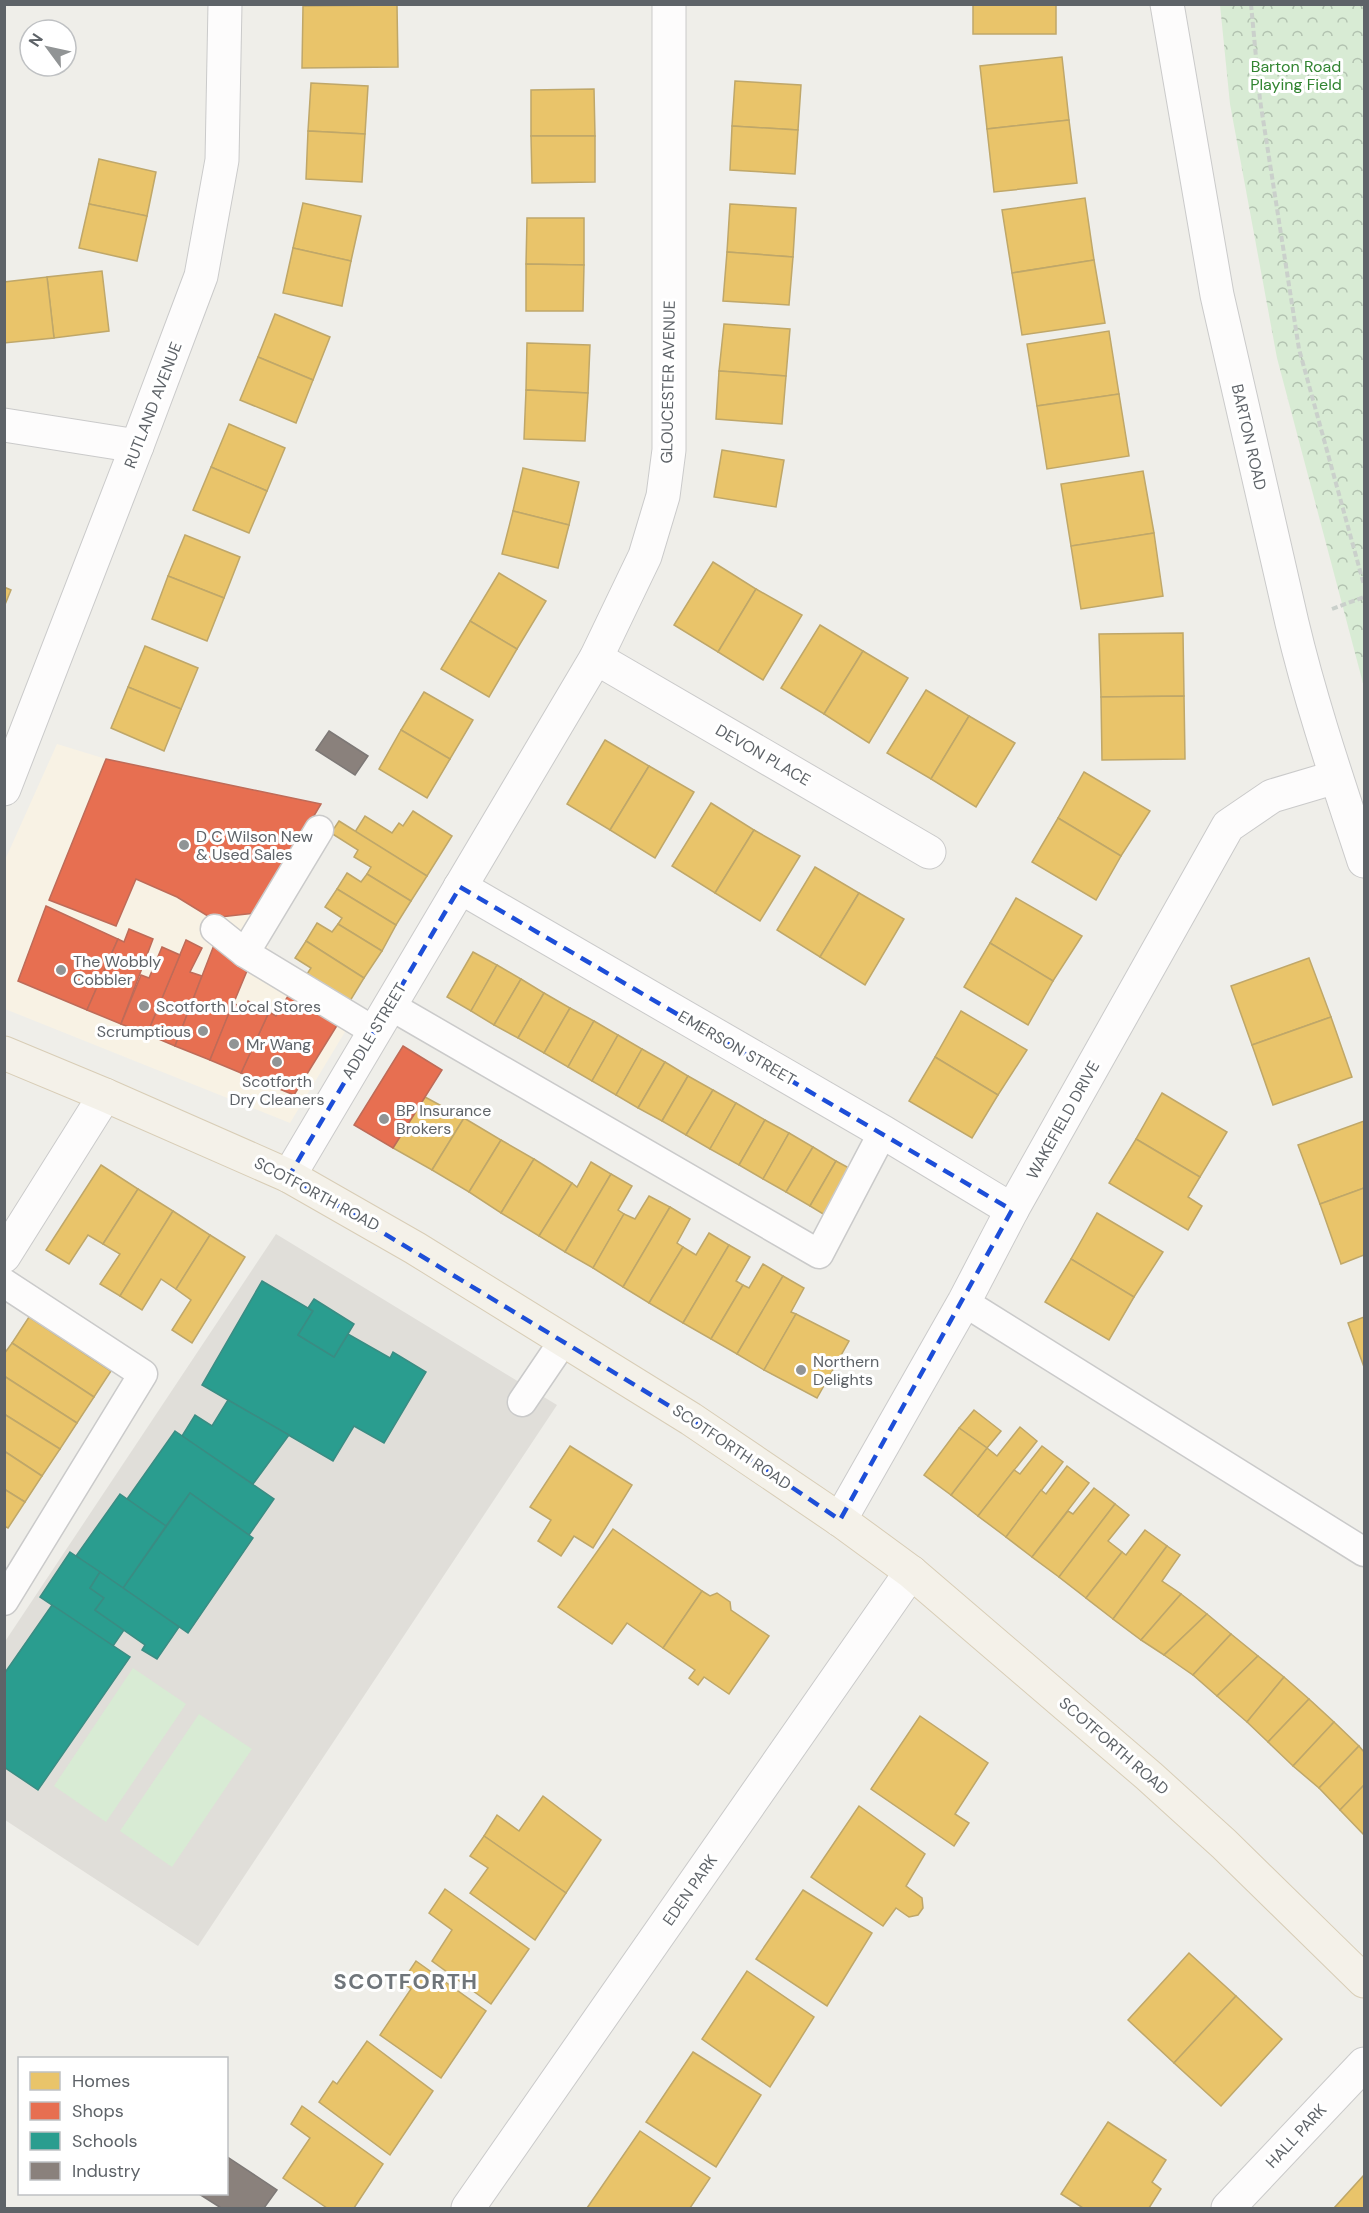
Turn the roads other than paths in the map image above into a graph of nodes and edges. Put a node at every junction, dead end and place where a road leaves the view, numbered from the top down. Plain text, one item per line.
1 (225, 4) edge
2 (669, 4) edge
3 (1167, 4) edge
4 (4, 425) edge
5 (137, 446) junction
6 (596, 658) junction
7 (1336, 777) junction
8 (4, 789) edge
9 (320, 830) dead end
10 (929, 852) dead end
11 (1365, 861) edge
12 (460, 887) junction
13 (215, 929) dead end
14 (245, 953) junction
15 (382, 1018) junction
16 (4, 1053) edge
17 (105, 1095) junction
18 (883, 1132) junction
19 (290, 1176) junction
20 (1012, 1210) junction
21 (4, 1256) edge
22 (4, 1283) edge
23 (964, 1302) junction
24 (564, 1340) junction
25 (522, 1402) dead end
26 (840, 1520) junction
27 (1365, 1552) edge
28 (911, 1572) junction
29 (4, 1601) edge
30 (1365, 1981) edge
31 (1365, 2064) edge
32 (468, 2208) edge
33 (1228, 2208) edge

1 - 5 street, RUTLAND AVENUE
2 - 6 street, GLOUCESTER AVENUE
3 - 7 street, BARTON ROAD
4 - 5 street
5 - 8 street, RUTLAND AVENUE
6 - 10 street, DEVON PLACE
6 - 12 street, GLOUCESTER AVENUE
7 - 11 street, BARTON ROAD
7 - 20 street, WAKEFIELD DRIVE
9 - 14 lane
12 - 15 street, ADDLE STREET
12 - 18 street, EMERSON STREET
13 - 14 lane
14 - 15 lane
15 - 18 lane
15 - 19 street, ADDLE STREET
16 - 17 main road, SCOTFORTH ROAD
17 - 19 main road, SCOTFORTH ROAD
17 - 21 street
18 - 20 street, EMERSON STREET
19 - 24 main road, SCOTFORTH ROAD
20 - 23 street, WAKEFIELD DRIVE
22 - 29 lane
23 - 26 street, WAKEFIELD DRIVE
23 - 27 lane
24 - 25 lane
24 - 26 main road, SCOTFORTH ROAD
26 - 28 main road, SCOTFORTH ROAD
28 - 30 main road, SCOTFORTH ROAD
28 - 32 street, EDEN PARK
31 - 33 street, HALL PARK

